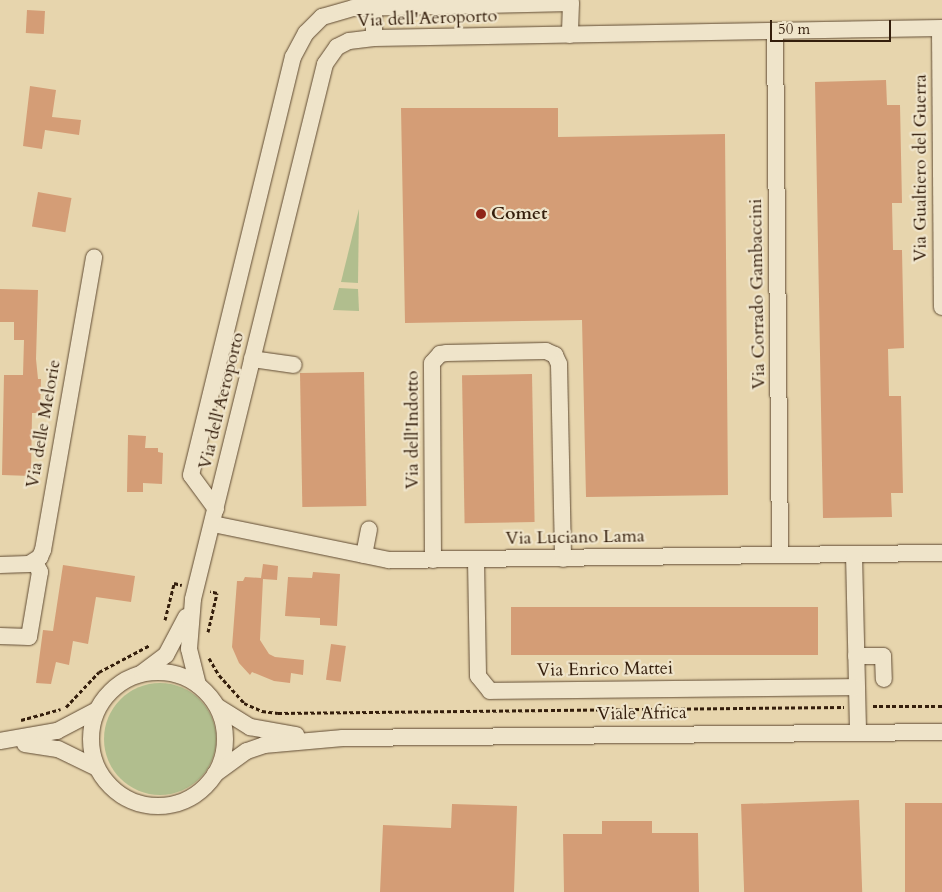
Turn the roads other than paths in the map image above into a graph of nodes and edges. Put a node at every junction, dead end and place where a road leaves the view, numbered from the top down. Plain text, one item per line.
1 (374, 6) junction
2 (941, 28) edge
3 (775, 32) junction
4 (570, 35) junction
5 (374, 38) junction
6 (94, 257) dead end
7 (942, 307) edge
8 (252, 359) junction
9 (294, 365) dead end
10 (215, 517) junction
11 (369, 529) dead end
12 (854, 554) junction
13 (942, 554) edge
14 (364, 555) junction
15 (780, 555) junction
16 (563, 559) junction
17 (432, 560) junction
18 (476, 560) junction
19 (35, 562) junction
20 (0, 565) edge
21 (195, 594) junction
22 (0, 636) edge
23 (856, 656) junction
24 (137, 677) junction
25 (884, 679) dead end
26 (198, 685) junction
27 (856, 687) junction
28 (216, 706) junction
29 (97, 710) junction
30 (858, 732) junction
31 (942, 732) edge
32 (343, 738) junction
33 (0, 742) edge
34 (97, 768) junction
35 (215, 774) junction

1 - 4 street
1 - 5 street
1 - 10 street
2 - 3 street, Via dell'Aeroporto
2 - 7 street, Via Gualtiero del Guerra
3 - 4 street, Via dell'Aeroporto
3 - 15 street, Via Corrado Gambaccini
4 - 5 street, Via dell'Aeroporto
5 - 8 street, Via dell'Aeroporto
6 - 19 street, Via delle Melorie
8 - 9 street
8 - 10 street, Via dell'Aeroporto
10 - 14 street, Via Luciano Lama
10 - 21 street, Via dell'Aeroporto
11 - 14 street
12 - 13 street, Via Luciano Lama
12 - 15 street, Via Luciano Lama
12 - 23 street
14 - 17 street, Via Luciano Lama
15 - 16 street, Via Luciano Lama
16 - 17 street, Via dell'Indotto
16 - 18 street, Via Luciano Lama
17 - 18 street, Via Luciano Lama
18 - 27 street, Via Enrico Mattei
19 - 20 street
19 - 22 street
21 - 24 street, Via dell'Aeroporto
21 - 26 street, Via dell'Aeroporto
23 - 25 street
23 - 27 street
24 - 26 street, Viale Africa
24 - 29 street, Viale Africa
26 - 28 street, Viale Africa
27 - 30 street
28 - 32 street, Viale Africa
28 - 35 street, Viale Africa
29 - 33 street, Viale Africa
29 - 34 street, Viale Africa
30 - 31 street, Viale Africa
30 - 32 street, Viale Africa
32 - 35 street, Viale Africa
33 - 34 street, Viale Africa
34 - 35 street, Viale Africa

